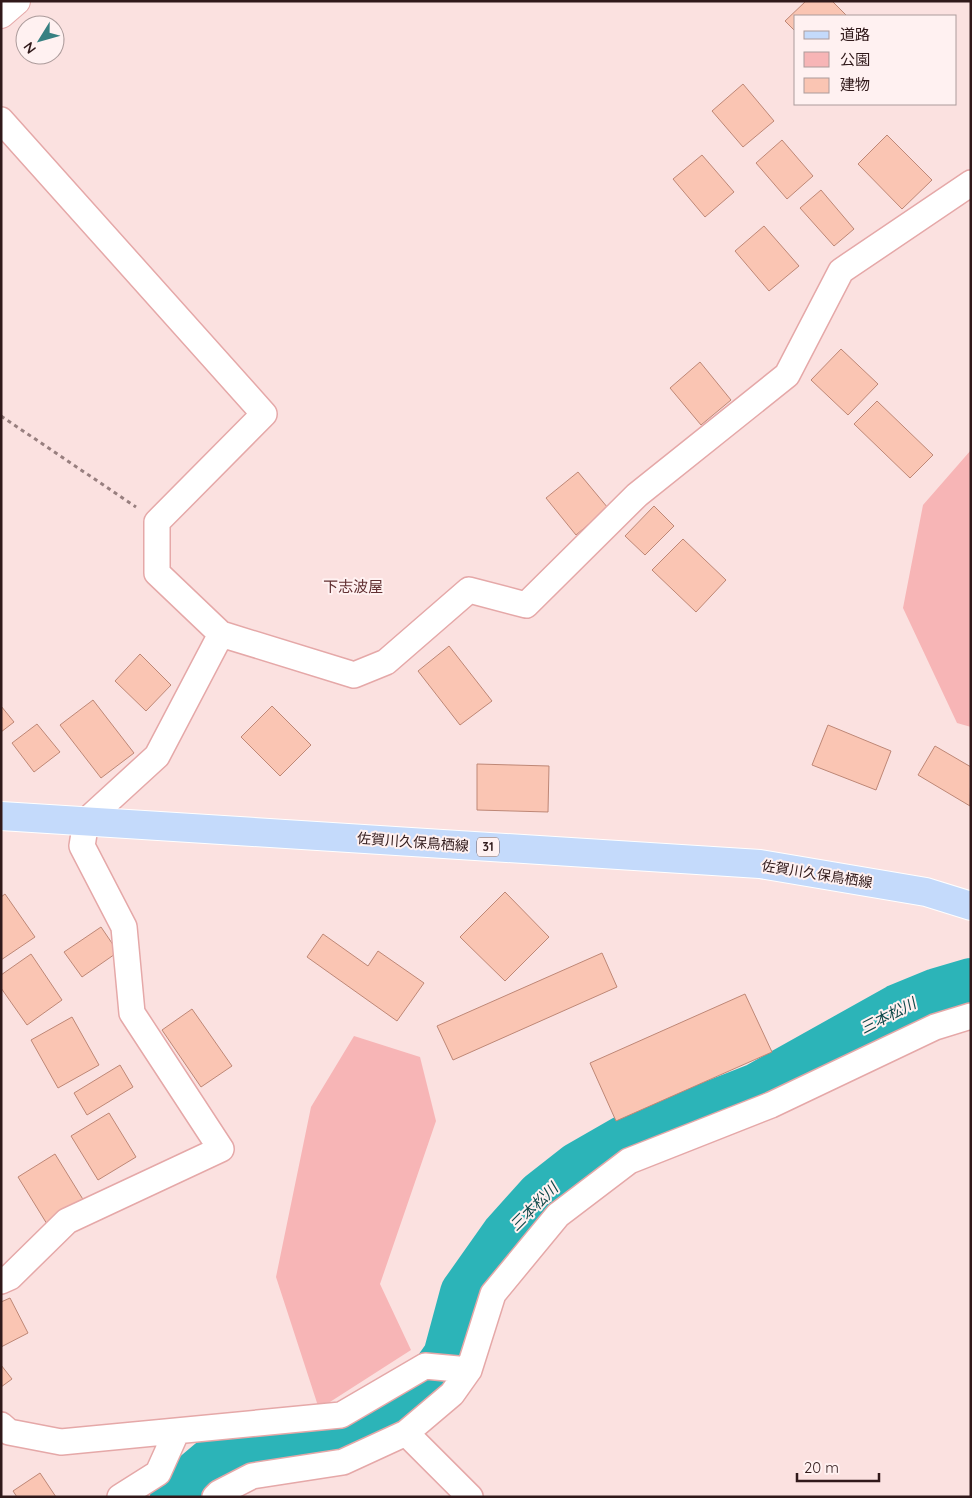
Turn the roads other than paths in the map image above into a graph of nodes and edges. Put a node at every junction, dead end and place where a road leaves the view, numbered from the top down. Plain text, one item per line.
1 (16, 1) edge
2 (1, 14) edge
3 (1, 120) edge
4 (971, 183) edge
5 (221, 634) junction
6 (1, 816) edge
7 (86, 821) junction
8 (971, 906) edge
9 (971, 1016) edge
10 (1, 1281) edge
11 (469, 1370) junction
12 (1, 1425) edge
13 (176, 1432) junction
14 (406, 1433) junction
15 (120, 1497) edge
16 (215, 1497) edge
17 (470, 1497) edge

1 - 2 street
3 - 5 street
4 - 5 street
5 - 7 street
6 - 7 main road, 佐賀川久保鳥栖線 / 31
7 - 8 main road, 佐賀川久保鳥栖線 / 31
7 - 10 street
9 - 11 street
11 - 13 street
11 - 14 street
12 - 13 street
13 - 15 street
14 - 16 street
14 - 17 street

